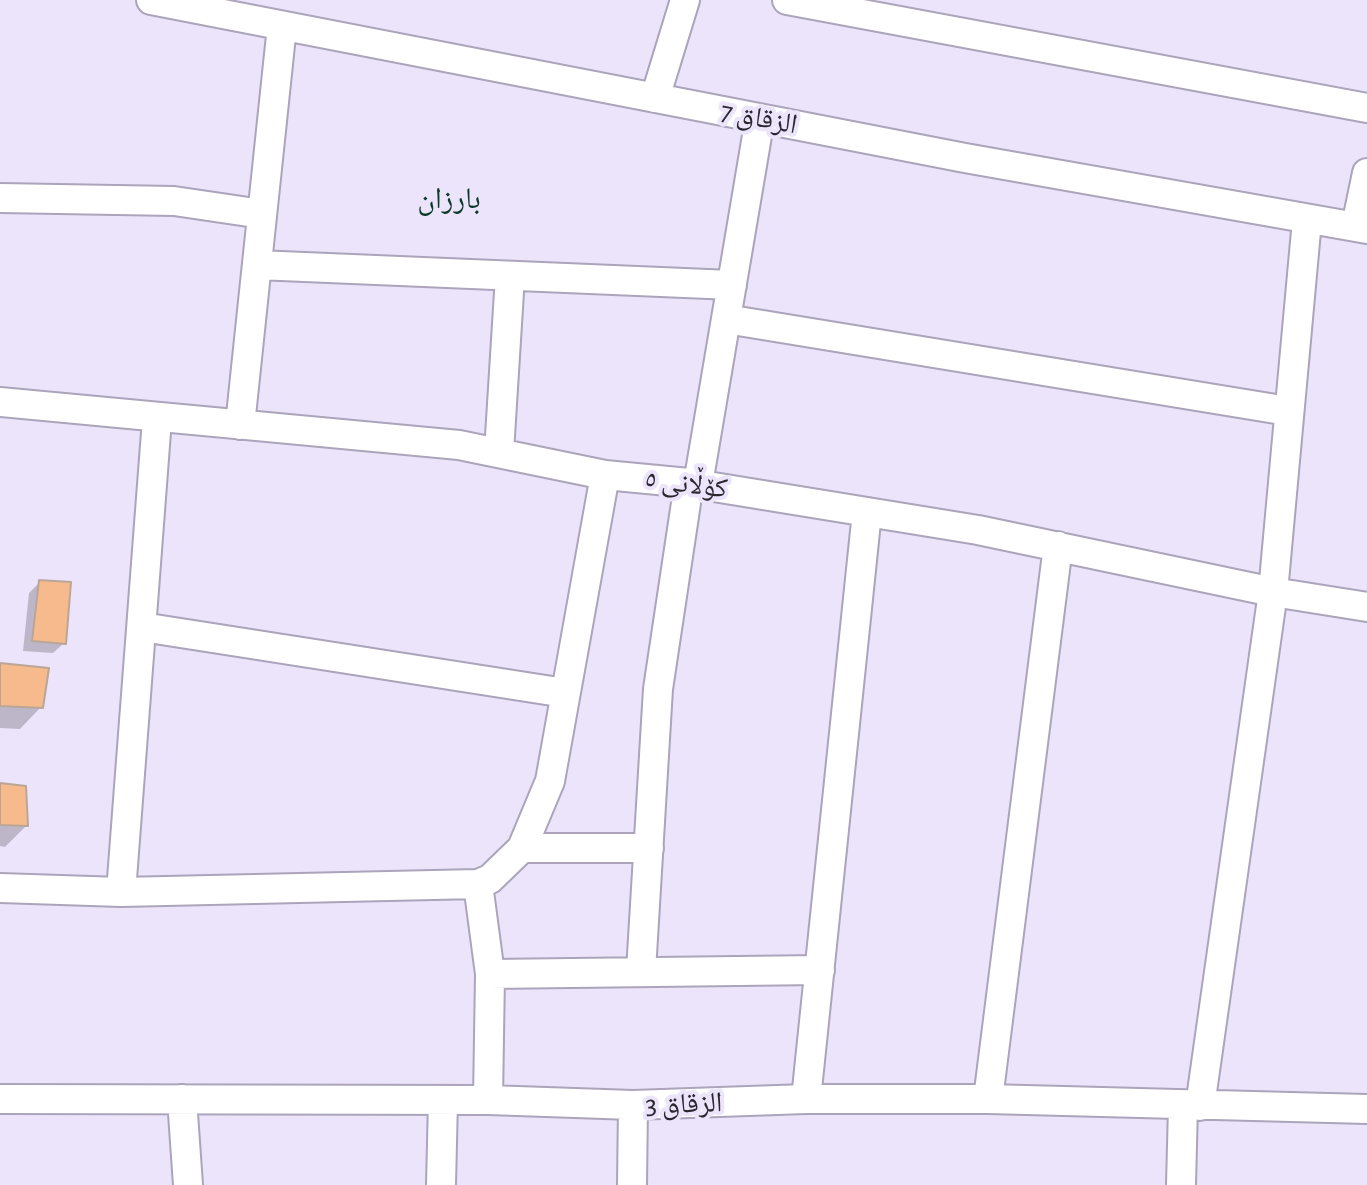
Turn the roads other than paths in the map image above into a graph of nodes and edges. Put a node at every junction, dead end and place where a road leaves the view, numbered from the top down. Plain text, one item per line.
1 (151, 0) edge
2 (685, 0) edge
3 (787, 0) edge
4 (282, 26) junction
5 (655, 98) junction
6 (1367, 108) edge
7 (760, 118) junction
8 (1367, 173) edge
9 (0, 198) edge
10 (262, 214) junction
11 (1307, 220) junction
12 (1361, 228) edge
13 (257, 265) junction
14 (510, 276) junction
15 (732, 285) junction
16 (726, 319) junction
17 (0, 402) edge
18 (1288, 411) junction
19 (157, 419) junction
20 (240, 425) junction
21 (499, 452) junction
22 (605, 475) junction
23 (693, 484) junction
24 (867, 512) junction
25 (1058, 546) junction
26 (1273, 592) junction
27 (1367, 607) edge
28 (142, 627) junction
29 (565, 693) junction
30 (522, 848) junction
31 (649, 848) junction
32 (478, 884) junction
33 (0, 888) edge
34 (121, 892) junction
35 (820, 970) junction
36 (641, 971) junction
37 (490, 974) junction
38 (0, 1099) edge
39 (182, 1099) junction
40 (806, 1099) junction
41 (988, 1099) junction
42 (488, 1100) junction
43 (443, 1101) junction
44 (633, 1105) junction
45 (1191, 1106) junction
46 (1367, 1109) edge
47 (188, 1185) edge
48 (441, 1185) edge
49 (632, 1185) edge
50 (1181, 1185) edge

1 - 4 street, الزقاق 7
2 - 5 street
3 - 6 street
4 - 5 street, الزقاق 7
4 - 10 street
5 - 7 street, الزقاق 7
7 - 11 street, الزقاق 7
7 - 15 street
8 - 12 street
9 - 10 street
10 - 13 street
11 - 12 street, الزقاق 7
11 - 18 street
13 - 14 street
13 - 20 street
14 - 15 street
14 - 21 street
15 - 16 street
16 - 18 street
16 - 23 street
17 - 19 street, کۆڵانی ٥
18 - 26 street
19 - 20 street, کۆڵانی ٥
19 - 28 street
20 - 21 street, کۆڵانی ٥
21 - 22 street, کۆڵانی ٥
22 - 23 street, کۆڵانی ٥
22 - 29 street
23 - 24 street, کۆڵانی ٥
23 - 31 street
24 - 25 street, کۆڵانی ٥
24 - 35 street
25 - 26 street, کۆڵانی ٥
25 - 41 street
26 - 27 street, کۆڵانی ٥
26 - 45 street
28 - 29 street
28 - 34 street
29 - 30 street
30 - 31 street
30 - 32 street
31 - 36 street
32 - 34 street
32 - 37 street
33 - 34 street
35 - 36 street
35 - 40 street
36 - 37 street
37 - 42 street
38 - 39 street, الزقاق 3
39 - 43 street, الزقاق 3
39 - 47 street
40 - 41 street, الزقاق 3
40 - 44 street, الزقاق 3
41 - 45 street, الزقاق 3
42 - 43 street, الزقاق 3
42 - 44 street, الزقاق 3
43 - 48 street
44 - 49 street
45 - 46 street, الزقاق 3
45 - 50 street

